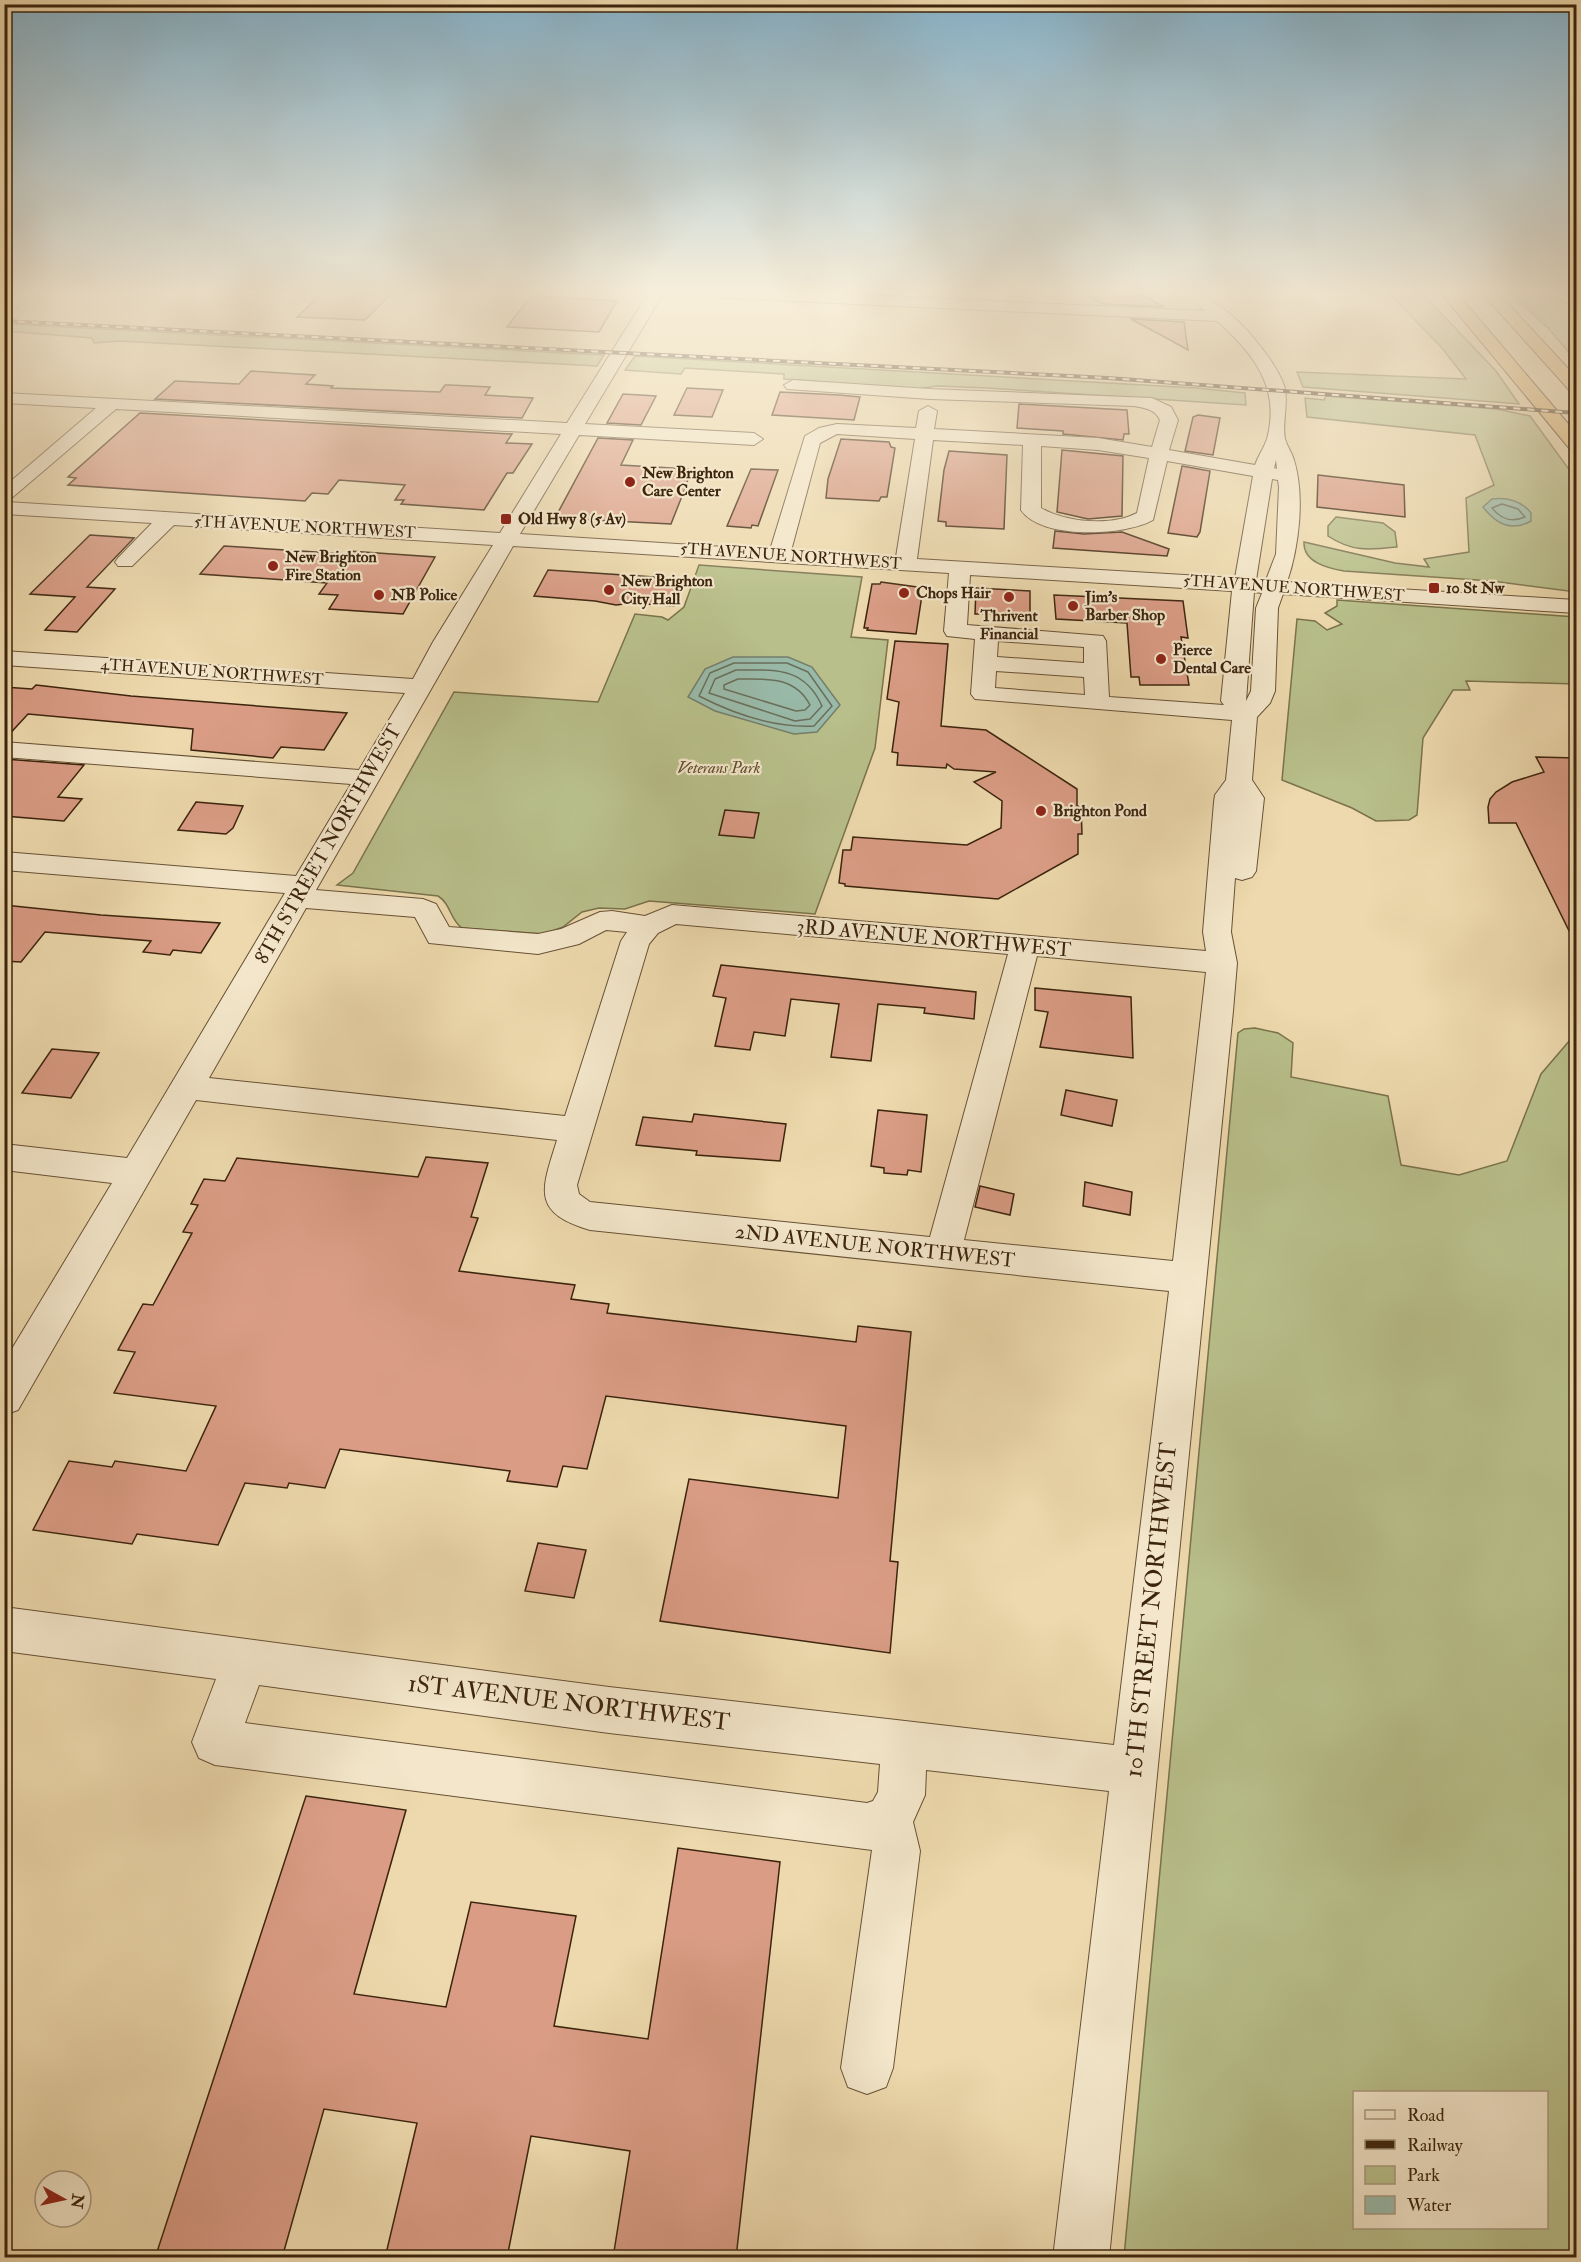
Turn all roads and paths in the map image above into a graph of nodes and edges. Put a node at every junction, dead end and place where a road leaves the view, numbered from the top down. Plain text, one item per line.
1 (4, 398) edge
2 (593, 398) edge
3 (930, 398) edge
4 (1009, 398) edge
5 (1277, 398) edge
6 (1537, 398) edge
7 (112, 404) junction
8 (574, 429) junction
9 (925, 433) junction
10 (1032, 439) junction
11 (1276, 439) junction
12 (1576, 444) edge
13 (1159, 454) junction
14 (735, 455) dead end
15 (1263, 472) junction
16 (1287, 476) junction
17 (4, 497) edge
18 (4, 508) edge
19 (169, 519) junction
20 (508, 539) junction
21 (779, 555) junction
22 (125, 562) dead end
23 (906, 563) junction
24 (960, 567) junction
25 (1246, 584) junction
26 (1275, 586) junction
27 (1576, 606) edge
28 (987, 633) junction
29 (4, 658) edge
30 (985, 663) junction
31 (1096, 671) junction
32 (420, 687) junction
33 (1097, 703) junction
34 (1245, 715) junction
35 (4, 749) edge
36 (367, 778) junction
37 (4, 861) edge
38 (300, 892) junction
39 (648, 926) junction
40 (1025, 946) junction
41 (1222, 963) junction
42 (186, 1087) junction
43 (577, 1130) junction
44 (4, 1158) edge
45 (136, 1172) junction
46 (942, 1254) junction
47 (1187, 1278) junction
48 (4, 1398) edge
49 (6, 1632) edge
50 (245, 1662) junction
51 (905, 1744) junction
52 (1134, 1771) junction
53 (890, 1821) junction
54 (867, 2068) dead end
55 (1081, 2258) edge

1 - 7 street
2 - 8 street, 8TH STREET NORTHWEST
3 - 9 street
4 - 13 street
5 - 11 street
6 - 12 highway
7 - 8 street
7 - 17 street
8 - 14 street
8 - 20 street, 8TH STREET NORTHWEST
9 - 10 street
9 - 21 street
9 - 23 street
10 - 13 street
10 - 13 street
11 - 15 street
11 - 16 street
13 - 15 street
15 - 16 street
15 - 25 street
16 - 26 street
18 - 19 street, 5TH AVENUE NORTHWEST
19 - 20 street, 5TH AVENUE NORTHWEST
19 - 22 street
20 - 21 street, 5TH AVENUE NORTHWEST
20 - 32 street, 8TH STREET NORTHWEST
21 - 23 street, 5TH AVENUE NORTHWEST
23 - 24 street, 5TH AVENUE NORTHWEST
24 - 25 street, 5TH AVENUE NORTHWEST
24 - 28 street
25 - 26 street, 5TH AVENUE NORTHWEST
25 - 34 street
26 - 27 street, 5TH AVENUE NORTHWEST
26 - 34 street
28 - 30 street
28 - 31 street
29 - 32 street, 4TH AVENUE NORTHWEST
30 - 31 street
30 - 33 street
31 - 33 street
32 - 36 street, 8TH STREET NORTHWEST
33 - 34 street
34 - 41 street, 10TH STREET NORTHWEST
35 - 36 street
36 - 38 street, 8TH STREET NORTHWEST
37 - 38 street
38 - 39 street
38 - 42 street, 8TH STREET NORTHWEST
39 - 40 street, 3RD AVENUE NORTHWEST
39 - 43 street
40 - 41 street, 3RD AVENUE NORTHWEST
40 - 46 street
41 - 47 street, 10TH STREET NORTHWEST
42 - 43 street
42 - 45 street, 8TH STREET NORTHWEST
43 - 46 street, 2ND AVENUE NORTHWEST
44 - 45 street
45 - 48 street, 8TH STREET NORTHWEST
46 - 47 street, 2ND AVENUE NORTHWEST
47 - 52 street, 10TH STREET NORTHWEST
49 - 50 street, 1ST AVENUE NORTHWEST
50 - 51 street, 1ST AVENUE NORTHWEST
50 - 53 street
51 - 52 street, 1ST AVENUE NORTHWEST
51 - 53 street
52 - 55 street, 10TH STREET NORTHWEST
53 - 54 street

